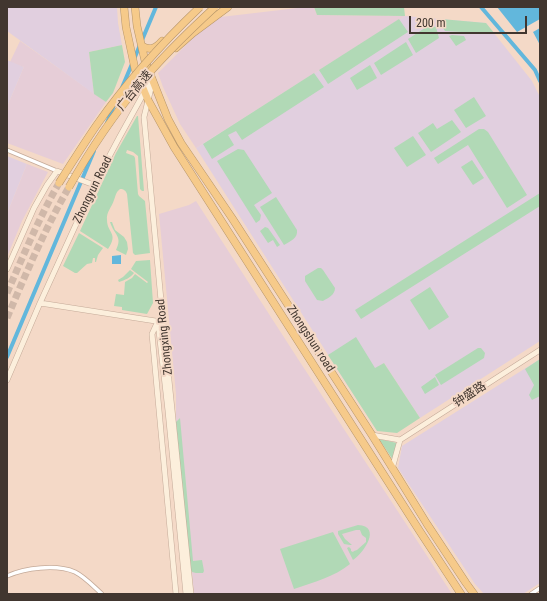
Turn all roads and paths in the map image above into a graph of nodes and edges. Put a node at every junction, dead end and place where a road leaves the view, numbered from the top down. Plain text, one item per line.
1 (124, 7) edge
2 (135, 7) edge
3 (196, 7) edge
4 (200, 7) edge
5 (215, 7) edge
6 (228, 7) edge
7 (142, 46) junction
8 (153, 80) junction
9 (141, 83) junction
10 (145, 91) junction
11 (148, 100) junction
12 (7, 150) edge
13 (57, 171) junction
14 (59, 183) tunnel mouth
15 (92, 184) junction
16 (69, 187) tunnel mouth
17 (232, 218) junction
18 (222, 223) junction
19 (7, 269) edge
20 (40, 303) junction
21 (161, 322) junction
22 (540, 350) edge
23 (7, 380) edge
24 (372, 436) junction
25 (400, 440) junction
26 (392, 469) junction
27 (7, 576) edge
28 (540, 588) edge
29 (102, 594) edge
30 (176, 594) edge
31 (186, 594) edge
32 (191, 594) edge
33 (461, 594) edge
34 (474, 594) edge
35 (530, 594) edge

1 - 9 highway, Zhongshun road
2 - 7 highway, Zhongshun road
3 - 7 highway
4 - 14 highway, 广台高速, bridge
5 - 16 highway, 广台高速, bridge
6 - 8 highway
7 - 8 highway, Zhongshun road
8 - 9 highway
8 - 10 main road, Zhongyun Road
8 - 11 main road, Zhongxing Road
8 - 17 highway, Zhongshun road
9 - 10 highway, Zhongshun road
10 - 11 highway, Zhongshun road
10 - 15 main road, Zhongyun Road
11 - 18 highway, Zhongshun road
11 - 21 main road, Zhongxing Road
12 - 13 street
13 - 15 main road
13 - 19 main road
15 - 20 main road, Zhongyun Road
17 - 18 highway
17 - 24 highway, Zhongshun road
18 - 33 highway, Zhongshun road
20 - 21 main road
20 - 23 main road, Zhongyun Road
21 - 30 main road
21 - 31 main road, Zhongxing Road
21 - 32 main road, Zhongxing Road
22 - 25 main road, 钟盛路
24 - 25 main road
24 - 26 highway, Zhongshun road
25 - 26 main road
26 - 34 highway, Zhongshun road
27 - 29 street
28 - 35 street

